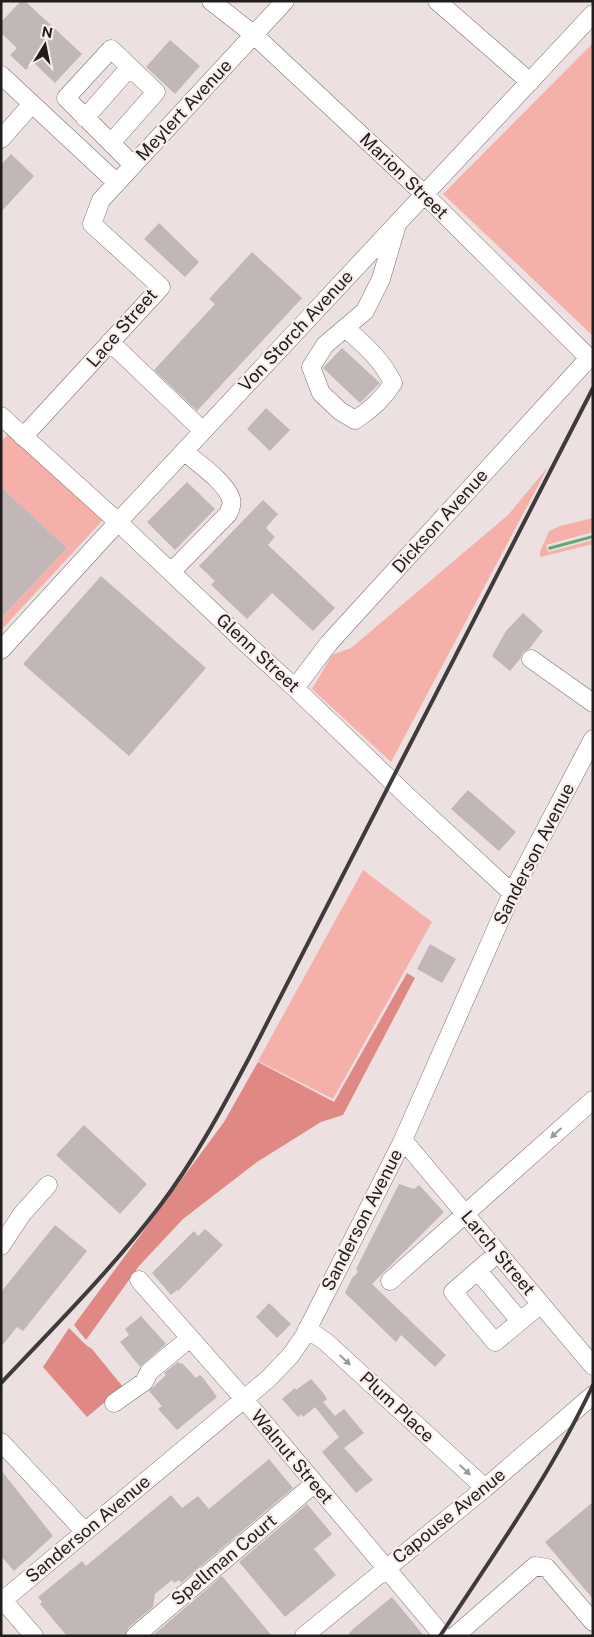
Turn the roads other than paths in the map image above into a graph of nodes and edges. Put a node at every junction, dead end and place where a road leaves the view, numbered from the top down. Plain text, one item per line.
1 (211, 1) edge
2 (284, 1) edge
3 (437, 1) edge
4 (593, 14) edge
5 (253, 34) junction
6 (130, 67) junction
7 (1, 75) edge
8 (530, 82) junction
9 (32, 104) junction
10 (85, 118) junction
11 (1, 139) edge
12 (111, 143) junction
13 (133, 165) junction
14 (117, 183) junction
15 (424, 194) junction
16 (92, 224) joint
17 (396, 225) junction
18 (345, 328) junction
19 (110, 342) junction
20 (589, 358) joint
21 (1, 416) edge
22 (203, 431) junction
23 (23, 437) junction
24 (184, 451) junction
25 (118, 522) junction
26 (171, 572) junction
27 (1, 650) edge
28 (531, 659) dead end
29 (295, 688) junction
30 (593, 703) edge
31 (593, 740) edge
32 (512, 893) junction
33 (593, 1100) edge
34 (403, 1140) junction
35 (48, 1185) dead end
36 (465, 1214) junction
37 (1, 1246) edge
38 (498, 1253) junction
39 (478, 1271) junction
40 (139, 1280) dead end
41 (390, 1281) dead end
42 (541, 1304) junction
43 (520, 1321) junction
44 (307, 1329) junction
45 (190, 1338) junction
46 (593, 1366) edge
47 (593, 1395) edge
48 (244, 1399) junction
49 (114, 1403) dead end
50 (1, 1442) edge
51 (314, 1484) junction
52 (485, 1488) junction
53 (85, 1532) junction
54 (386, 1568) junction
55 (2, 1600) edge
56 (593, 1622) edge
57 (34, 1636) edge
58 (135, 1636) edge
59 (304, 1636) edge
60 (443, 1636) edge
61 (455, 1636) edge

1 - 5 street, Marion Street
2 - 5 street, Meylert Avenue
3 - 8 street
4 - 8 street, Von Storch Avenue
5 - 13 street, Meylert Avenue
5 - 15 street, Marion Street
6 - 10 street
6 - 10 street
6 - 12 street
7 - 9 street
8 - 15 street, Von Storch Avenue
9 - 11 street
9 - 14 street
10 - 12 street
12 - 13 street
13 - 14 street, Meylert Avenue
14 - 16 street, Meylert Avenue
15 - 17 street, Von Storch Avenue
15 - 20 street, Marion Street
16 - 19 street, Lace Street
17 - 18 street
17 - 22 street, Von Storch Avenue
18 - 18 street
19 - 22 street
19 - 23 street, Lace Street
20 - 29 street, Dickson Avenue
21 - 23 street, Glenn Street
22 - 24 street, Von Storch Avenue
23 - 25 street, Glenn Street
24 - 25 street, Von Storch Avenue
24 - 26 street
25 - 26 street, Glenn Street
25 - 27 street, Von Storch Avenue
26 - 29 street, Glenn Street
28 - 30 street
29 - 32 street, Glenn Street
31 - 32 street, Sanderson Avenue
32 - 34 street, Sanderson Avenue
33 -> 36 street
34 - 36 street, Larch Street
34 - 44 street, Sanderson Avenue
35 - 37 street
36 - 38 street, Larch Street
36 - 41 street
38 - 39 street
38 - 42 street, Larch Street
39 - 43 street
39 - 43 street
40 - 45 street, Walnut Street
42 - 43 street
42 - 46 street, Larch Street
44 - 48 street, Sanderson Avenue
44 -> 52 street, Plum Place
45 - 48 street, Walnut Street
45 - 49 street
47 - 52 street, Capouse Avenue
48 - 51 street, Walnut Street
48 - 53 street, Sanderson Avenue
50 - 53 street
51 - 54 street, Walnut Street
51 - 58 street, Spellman Court
52 - 54 street, Capouse Avenue
53 - 55 street, Sanderson Avenue
54 - 59 street, Capouse Avenue
54 - 60 street, Walnut Street
55 - 57 street
56 - 61 street

